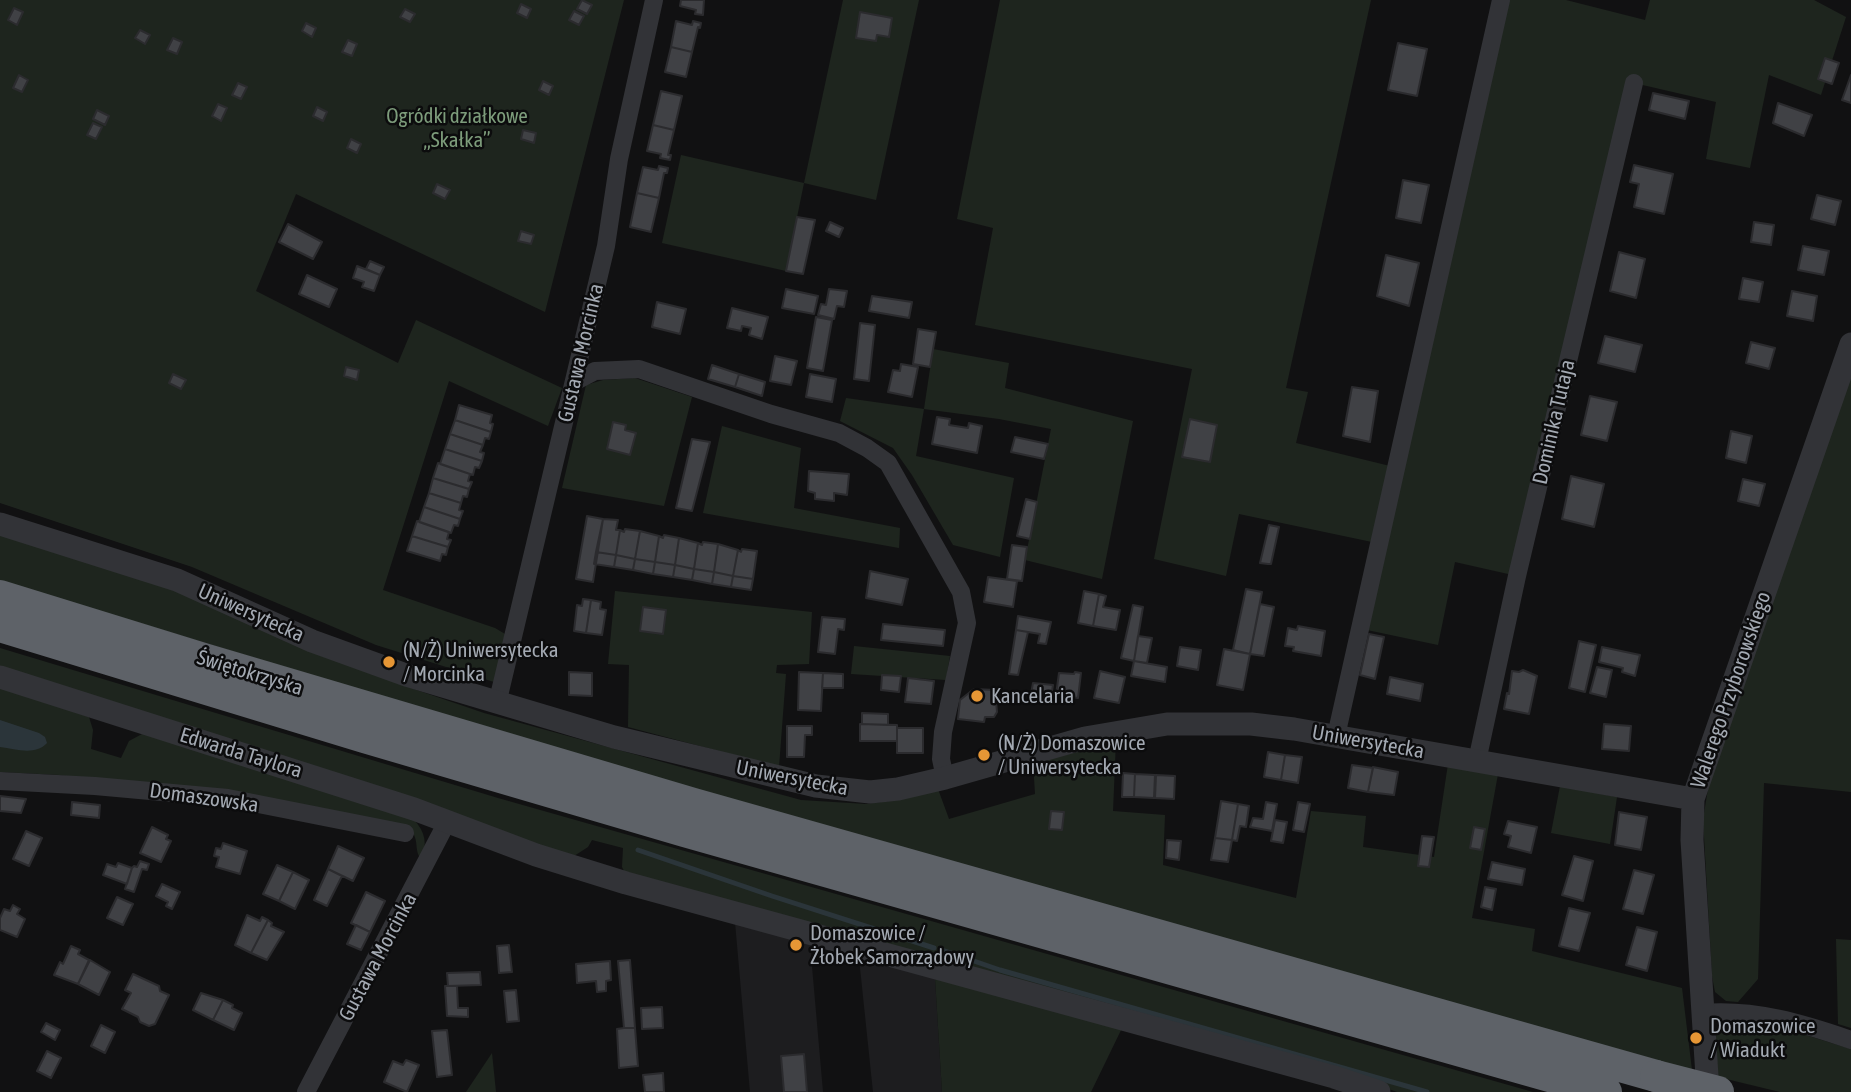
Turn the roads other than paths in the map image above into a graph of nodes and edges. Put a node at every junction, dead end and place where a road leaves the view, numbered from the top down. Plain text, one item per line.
1 (654, 0) edge
2 (1500, 0) edge
3 (1634, 83) dead end
4 (1849, 357) edge
5 (574, 382) junction
6 (0, 524) edge
7 (0, 596) edge
8 (0, 626) edge
9 (0, 677) edge
10 (497, 704) junction
11 (1336, 736) junction
12 (497, 761) junction
13 (1477, 761) junction
14 (945, 778) junction
15 (0, 781) edge
16 (1693, 799) junction
17 (447, 822) junction
18 (405, 833) dead end
19 (1703, 1013) junction
20 (1851, 1040) edge
21 (306, 1092) edge
22 (1379, 1092) edge
23 (1606, 1092) edge
24 (1709, 1092) edge
25 (1718, 1092) edge

1 - 5 street, Gustawa Morcinka
2 - 11 street
3 - 13 street, Dominika Tutaja
4 - 16 street, Walerego Przyborowskiego
5 - 10 street, Gustawa Morcinka
5 - 14 street
6 - 10 street, Uniwersytecka
7 - 12 highway, Świętokrzyska
8 - 12 highway, Świętokrzyska
9 - 17 street, Edwarda Taylora
10 - 14 street, Uniwersytecka
11 - 13 street, Uniwersytecka
11 - 14 street, Uniwersytecka
12 - 23 highway
12 - 25 highway, bridge
13 - 16 street, Uniwersytecka
15 - 18 street, Domaszowska
16 - 19 street, Walerego Przyborowskiego
17 - 21 street, Gustawa Morcinka
17 - 22 street, Edwarda Taylora
19 - 20 street
19 - 24 street, Walerego Przyborowskiego

